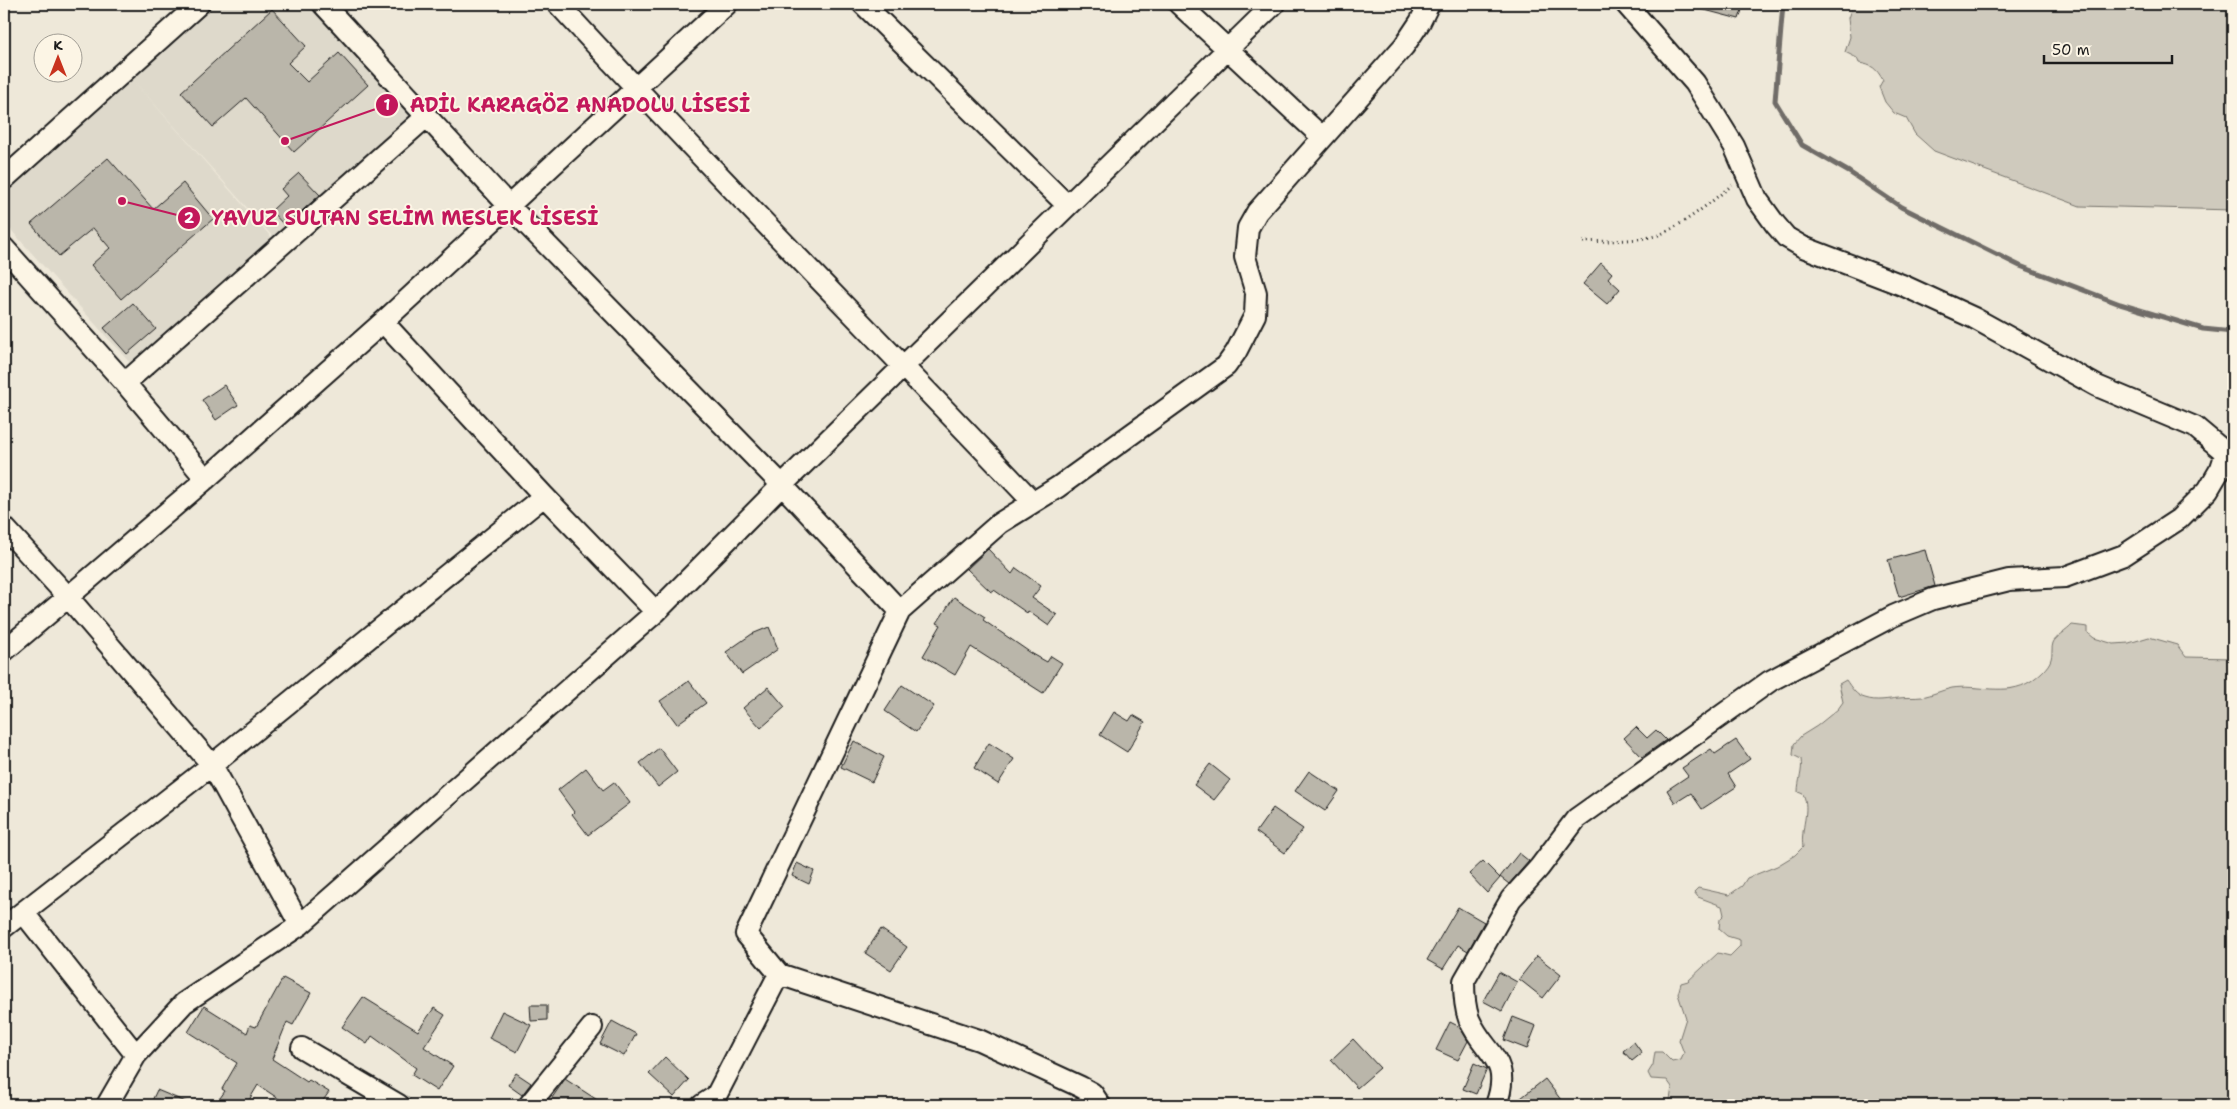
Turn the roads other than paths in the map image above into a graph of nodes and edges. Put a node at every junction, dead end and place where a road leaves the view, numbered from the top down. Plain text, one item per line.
1 (199, 4) edge
2 (323, 4) edge
3 (558, 4) edge
4 (727, 4) edge
5 (863, 4) edge
6 (1179, 4) edge
7 (1274, 4) edge
8 (1429, 4) edge
9 (1629, 5) edge
10 (1226, 48) junction
11 (636, 89) junction
12 (426, 117) junction
13 (1322, 137) junction
14 (4, 179) edge
15 (1067, 205) junction
16 (509, 206) junction
17 (4, 248) edge
18 (383, 322) junction
19 (904, 365) junction
20 (125, 383) junction
21 (2230, 453) edge
22 (206, 479) junction
23 (782, 485) junction
24 (544, 496) junction
25 (1033, 502) junction
26 (4, 528) edge
27 (68, 596) junction
28 (900, 611) junction
29 (656, 612) junction
30 (4, 652) edge
31 (212, 764) junction
32 (23, 912) junction
33 (300, 925) junction
34 (4, 927) edge
35 (779, 974) junction
36 (592, 1027) dead end
37 (302, 1048) dead end
38 (136, 1055) junction
39 (107, 1105) edge
40 (399, 1105) edge
41 (529, 1105) edge
42 (702, 1105) edge
43 (1100, 1105) edge
44 (1496, 1105) edge

1 - 14 street
2 - 12 street
3 - 11 street
4 - 11 street
5 - 15 street
6 - 10 street
7 - 10 street
8 - 13 street
9 - 21 street
10 - 13 street
10 - 15 street
11 - 16 street
11 - 19 street
12 - 16 street
12 - 20 street
13 - 25 street
15 - 19 street
16 - 18 street
16 - 23 street
17 - 20 street
18 - 22 street
18 - 24 street
19 - 23 street
19 - 25 street
20 - 22 street
21 - 44 street
22 - 27 street
23 - 28 street
23 - 29 street
24 - 29 street
24 - 31 street
25 - 28 street
26 - 27 street
27 - 30 street
27 - 31 street
28 - 35 street
29 - 33 street
31 - 32 street
31 - 33 street
32 - 34 street
32 - 38 street
33 - 38 street
35 - 42 street
35 - 43 street
36 - 41 street
37 - 40 street
38 - 39 street

